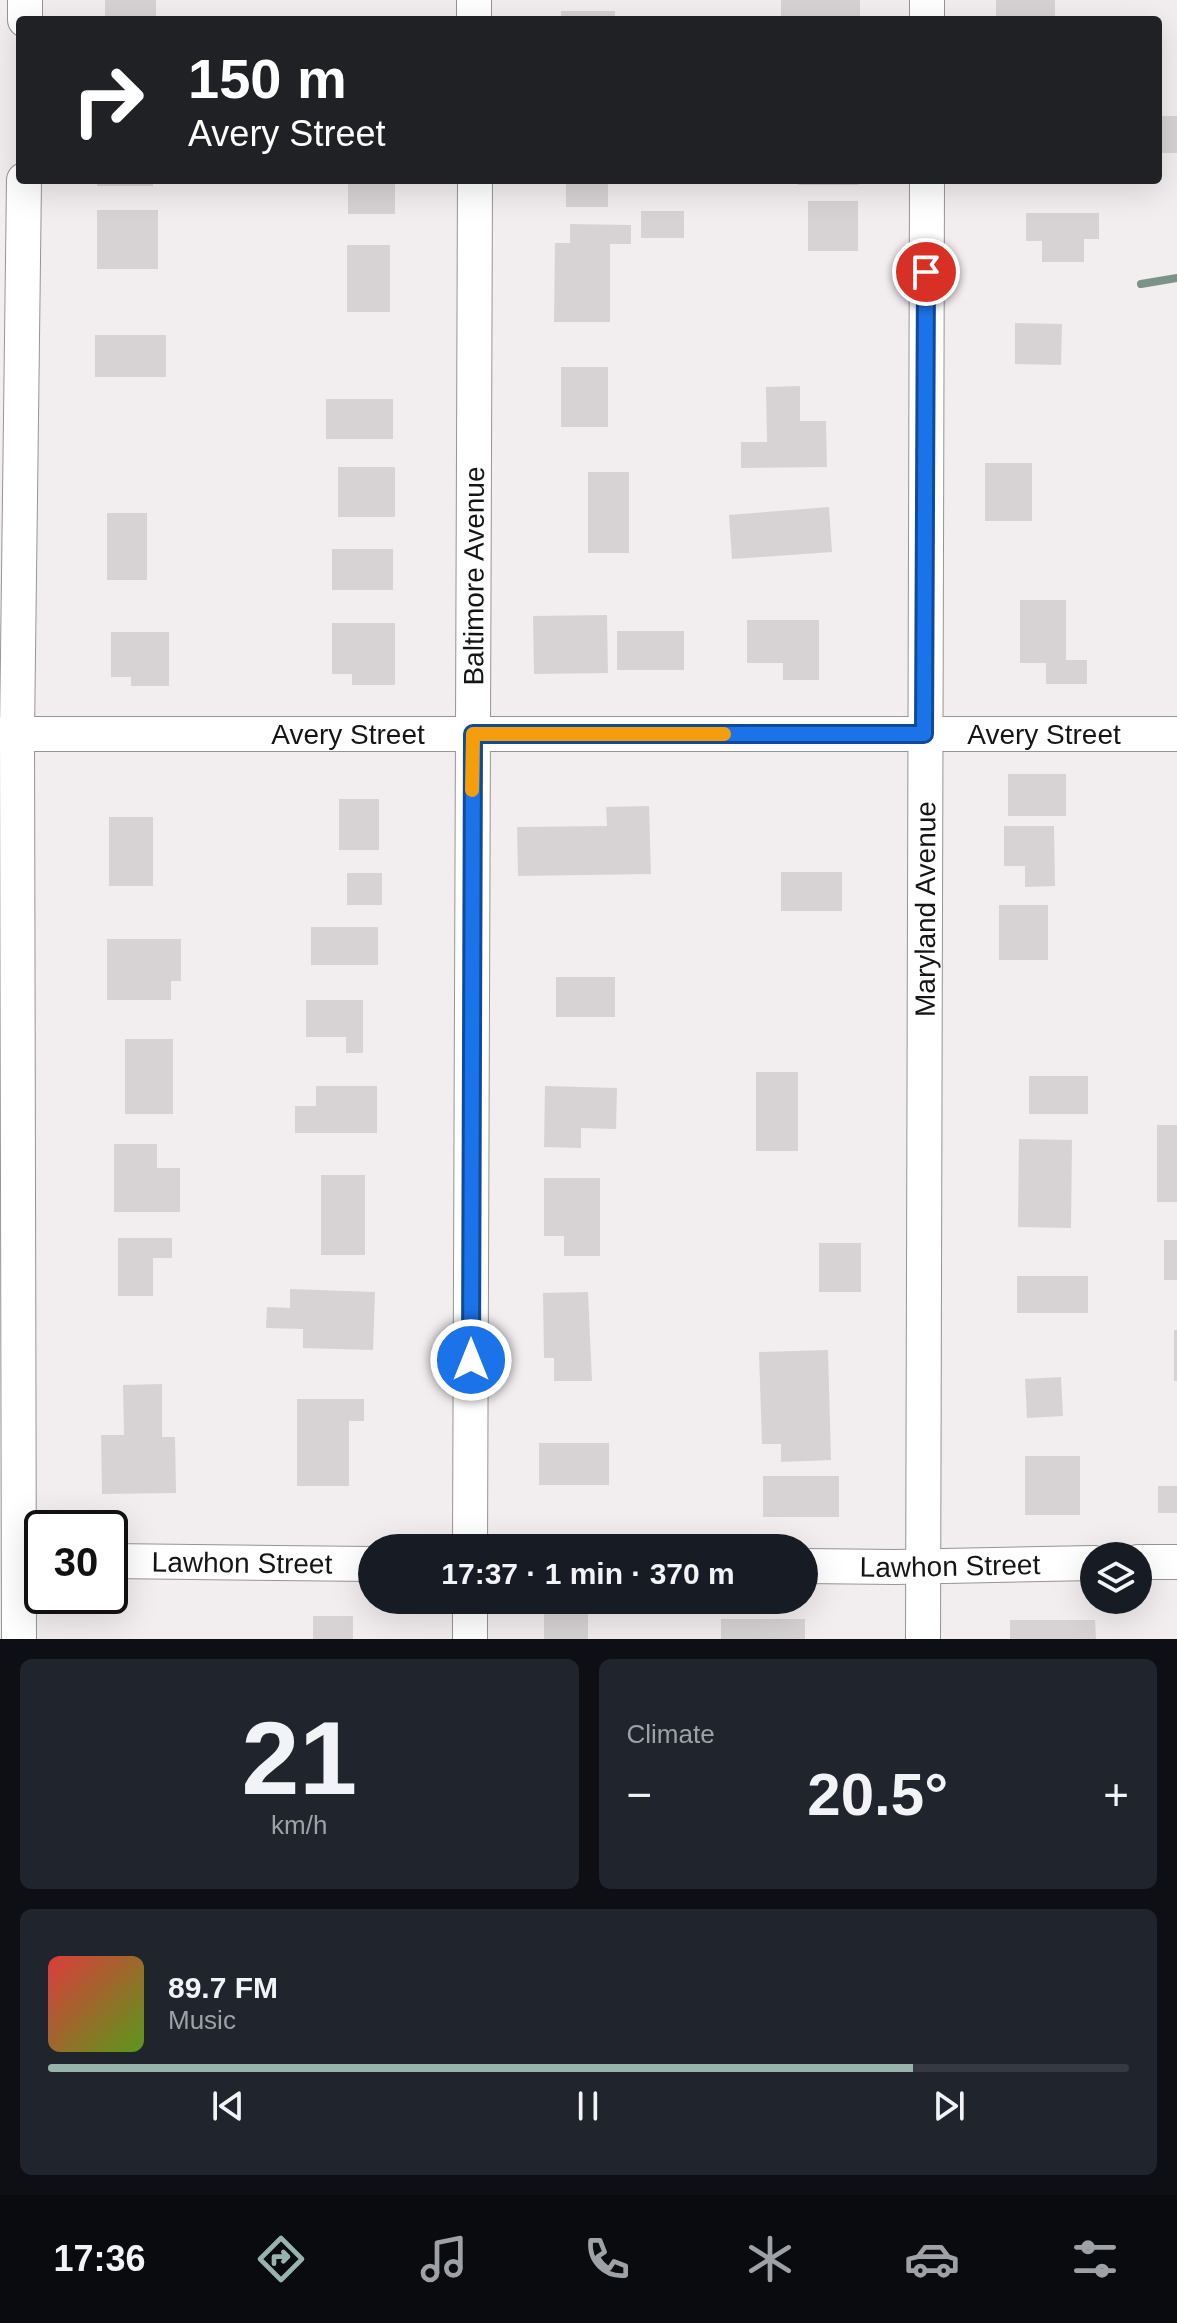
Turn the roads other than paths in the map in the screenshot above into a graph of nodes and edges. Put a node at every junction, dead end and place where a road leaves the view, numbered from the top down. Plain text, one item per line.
1 (24, 184) edge
2 (475, 184) edge
3 (927, 184) edge
4 (9, 734) edge
5 (473, 734) junction
6 (924, 734) junction
7 (1177, 734) edge
8 (470, 1534) edge
9 (21, 1561) edge
10 (128, 1561) edge
11 (1152, 1562) edge
12 (1177, 1562) edge
13 (1080, 1563) edge
14 (358, 1564) edge
15 (818, 1566) edge
16 (924, 1566) junction
17 (470, 1614) edge
18 (19, 1639) edge
19 (470, 1639) edge
20 (923, 1639) edge

1 - 4 street
2 - 5 street, Baltimore Avenue
3 - 6 street, Maryland Avenue
4 - 5 street, Avery Street
4 - 9 street
5 - 6 street, Avery Street
5 - 8 street, Baltimore Avenue
6 - 7 street, Avery Street
6 - 16 street, Maryland Avenue
9 - 18 street
10 - 14 street, Lawhon Street
11 - 12 street
13 - 16 street, Lawhon Street
15 - 16 street, Lawhon Street
16 - 20 street, Maryland Avenue
17 - 19 street

